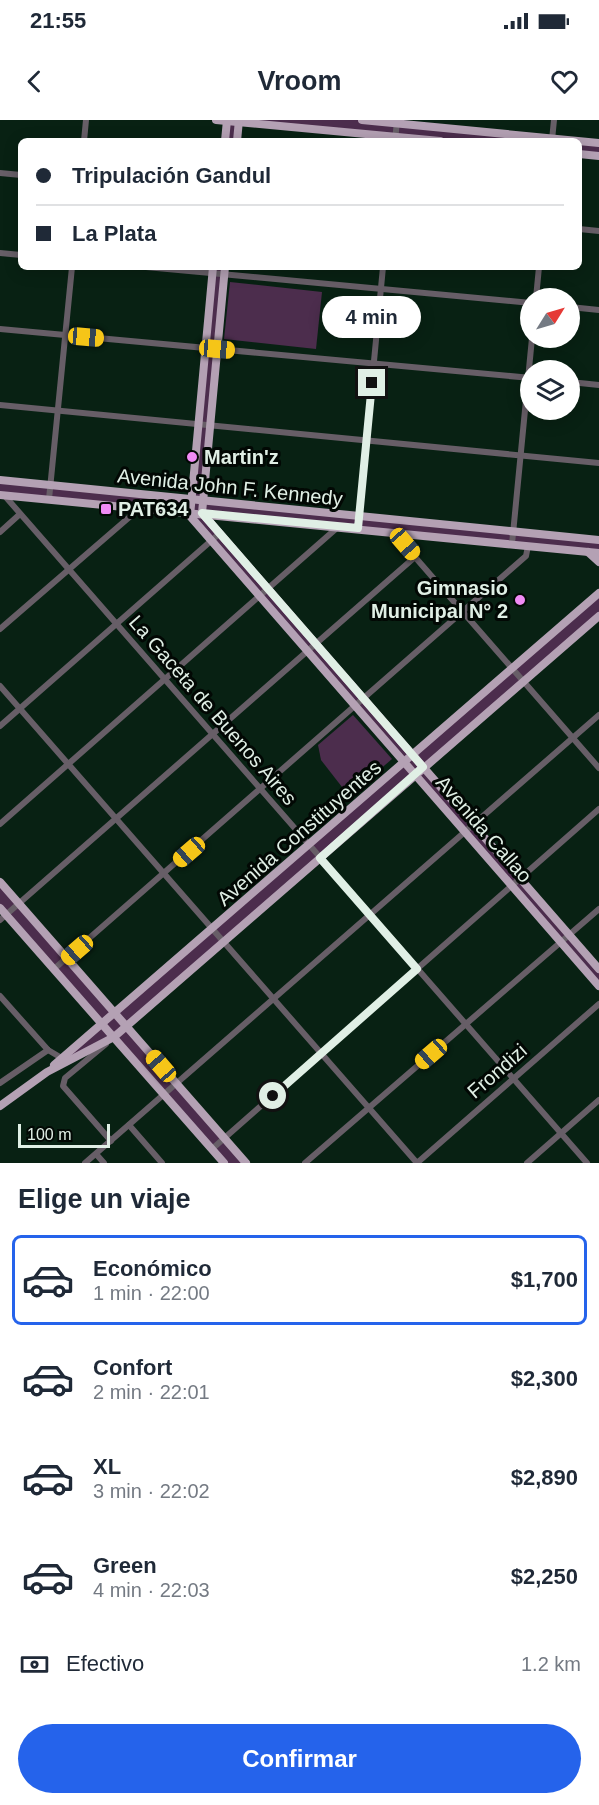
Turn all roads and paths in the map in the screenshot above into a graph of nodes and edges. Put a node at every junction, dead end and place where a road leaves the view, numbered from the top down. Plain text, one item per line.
1 (86, 120) edge
2 (216, 120) edge
3 (362, 120) edge
4 (554, 120) edge
5 (227, 121) edge
6 (238, 121) edge
7 (397, 122) edge
8 (84, 138) edge
9 (225, 138) edge
10 (237, 138) edge
11 (386, 138) edge
12 (395, 138) edge
13 (535, 138) edge
14 (552, 138) edge
15 (582, 142) edge
16 (599, 143) edge
17 (582, 154) edge
18 (599, 156) edge
19 (0, 173) edge
20 (18, 175) edge
21 (582, 229) edge
22 (599, 231) edge
23 (0, 253) edge
24 (18, 255) edge
25 (72, 270) edge
26 (213, 270) edge
27 (383, 270) edge
28 (539, 270) edge
29 (224, 271) edge
30 (537, 288) edge
31 (381, 289) junction
32 (520, 302) edge
33 (580, 308) edge
34 (599, 310) edge
35 (0, 329) edge
36 (65, 335) junction
37 (205, 348) junction
38 (217, 349) junction
39 (374, 363) junction
40 (520, 377) edge
41 (580, 383) edge
42 (599, 385) edge
43 (0, 405) edge
44 (58, 410) junction
45 (525, 420) edge
46 (198, 424) junction
47 (210, 426) junction
48 (366, 441) junction
49 (521, 456) junction
50 (599, 463) edge
51 (0, 480) edge
52 (51, 485) junction
53 (2, 495) edge
54 (49, 499) junction
55 (190, 500) junction
56 (203, 501) junction
57 (133, 507) junction
58 (189, 512) junction
59 (202, 513) junction
60 (20, 514) junction
61 (359, 517) junction
62 (339, 526) junction
63 (358, 528) junction
64 (513, 531) junction
65 (0, 532) edge
66 (394, 532) junction
67 (220, 533) junction
68 (599, 540) edge
69 (211, 541) junction
70 (512, 544) junction
71 (528, 546) junction
72 (587, 551) junction
73 (599, 553) edge
74 (415, 557) junction
75 (599, 562) edge
76 (68, 570) junction
77 (268, 588) junction
78 (599, 593) edge
79 (259, 596) junction
80 (463, 612) junction
81 (599, 616) edge
82 (116, 624) junction
83 (0, 629) edge
84 (316, 644) junction
85 (307, 652) junction
86 (512, 668) junction
87 (164, 680) junction
88 (523, 681) junction
89 (0, 686) edge
90 (363, 698) junction
91 (354, 706) junction
92 (20, 708) junction
93 (599, 715) edge
94 (0, 726) edge
95 (213, 735) junction
96 (573, 738) junction
97 (412, 755) junction
98 (404, 763) junction
99 (68, 764) junction
100 (423, 767) junction
101 (599, 768) edge
102 (415, 775) junction
103 (261, 790) junction
104 (599, 809) edge
105 (117, 819) junction
106 (0, 824) edge
107 (473, 825) junction
108 (464, 832) junction
109 (310, 846) junction
110 (320, 858) junction
111 (164, 873) junction
112 (520, 880) junction
113 (0, 882) edge
114 (512, 887) junction
115 (19, 904) junction
116 (0, 908) edge
117 (599, 909) edge
118 (369, 914) junction
119 (3, 917) edge
120 (213, 930) junction
121 (569, 935) junction
122 (562, 942) junction
123 (225, 943) junction
124 (67, 958) junction
125 (54, 969) junction
126 (417, 969) junction
127 (599, 969) edge
128 (599, 986) edge
129 (0, 996) edge
130 (273, 998) junction
131 (599, 1004) edge
132 (115, 1013) junction
133 (102, 1024) junction
134 (466, 1024) junction
135 (126, 1027) junction
136 (114, 1037) junction
137 (48, 1050) junction
138 (321, 1053) junction
139 (64, 1060) junction
140 (513, 1079) junction
141 (0, 1083) edge
142 (175, 1083) junction
143 (163, 1094) junction
144 (599, 1100) edge
145 (0, 1106) edge
146 (370, 1108) junction
147 (129, 1125) junction
148 (561, 1133) junction
149 (224, 1138) junction
150 (111, 1141) junction
151 (212, 1149) junction
152 (96, 1154) junction
153 (85, 1163) edge
154 (104, 1163) edge
155 (162, 1163) edge
156 (224, 1163) edge
157 (246, 1163) edge
158 (305, 1163) edge
159 (417, 1163) edge
160 (527, 1163) edge
161 (587, 1163) edge

1 - 8 street
2 - 5 main road
3 - 7 main road
4 - 14 street
5 - 6 main road
5 - 9 main road
6 - 10 main road
6 - 11 main road
7 - 12 street
7 - 13 main road
15 - 16 main road
17 - 18 main road
19 - 20 street
21 - 22 street
23 - 24 street
25 - 36 street
26 - 29 street
26 - 37 main road
27 - 31 street
28 - 30 street
29 - 31 street
29 - 38 main road
31 - 32 street
31 - 39 street
33 - 34 street
35 - 36 street
36 - 37 street
36 - 44 street
37 - 38 street
37 - 46 main road
38 - 39 street
38 - 47 main road
39 - 40 street
39 - 48 street
41 - 42 street
43 - 44 street
44 - 46 street
44 - 52 street
45 - 49 street
46 - 47 street
46 - 55 main road
47 - 48 street
47 - 56 main road
48 - 49 street
48 - 61 street
49 - 50 street
49 - 64 street
51 - 52 main road, Avenida John F. Kennedy
52 - 54 street
52 - 55 main road, Avenida John F. Kennedy
53 - 54 main road, Avenida John F. Kennedy
53 - 60 street, La Gaceta de Buenos Aires
54 - 57 main road, Avenida John F. Kennedy
55 - 56 main road, Avenida John F. Kennedy
55 - 58 main road
56 - 59 main road
56 - 61 main road, Avenida John F. Kennedy
57 - 58 main road, Avenida John F. Kennedy
57 - 76 street
58 - 59 main road, Avenida John F. Kennedy
58 - 69 main road, Avenida Callao
59 - 62 main road, Avenida John F. Kennedy
59 - 67 main road, Avenida Callao
60 - 65 street
60 - 76 street, La Gaceta de Buenos Aires
61 - 63 street
61 - 64 main road, Avenida John F. Kennedy
62 - 63 main road, Avenida John F. Kennedy
62 - 77 street
63 - 66 main road, Avenida John F. Kennedy
64 - 68 main road, Avenida John F. Kennedy
64 - 70 street
66 - 70 main road, Avenida John F. Kennedy
66 - 74 street
67 - 69 street
67 - 77 main road, Avenida Callao
69 - 79 main road, Avenida Callao
69 - 82 street
70 - 71 main road, Avenida John F. Kennedy
71 - 72 main road, Avenida John F. Kennedy
71 - 80 street
72 - 73 main road, Avenida John F. Kennedy
72 - 75 main road
74 - 80 street
74 - 84 street
76 - 82 street, La Gaceta de Buenos Aires
76 - 83 street
77 - 79 street
77 - 84 main road, Avenida Callao
78 - 86 main road, Avenida Constituyentes
79 - 85 main road, Avenida Callao
79 - 87 street
80 - 86 street
80 - 90 street
81 - 88 main road, Avenida Constituyentes
82 - 87 street, La Gaceta de Buenos Aires
82 - 92 street
84 - 85 street
84 - 90 main road, Avenida Callao
85 - 91 main road, Avenida Callao
85 - 95 street
86 - 88 street
86 - 97 main road, Avenida Constituyentes
87 - 95 street, La Gaceta de Buenos Aires
87 - 99 street
88 - 96 street
88 - 100 main road, Avenida Constituyentes
89 - 92 street
90 - 91 street
90 - 97 main road, Avenida Callao
91 - 98 main road, Avenida Callao
91 - 103 street
92 - 94 street
92 - 99 street
93 - 96 street
95 - 103 street, La Gaceta de Buenos Aires
95 - 105 street
96 - 101 street
96 - 107 street
97 - 98 main road, Avenida Constituyentes
97 - 100 main road, Avenida Callao
98 - 102 main road, Avenida Callao
98 - 109 main road, Avenida Constituyentes
99 - 105 street
99 - 106 street
100 - 102 main road, Avenida Constituyentes
100 - 107 main road, Avenida Callao
102 - 108 main road, Avenida Callao
102 - 110 main road, Avenida Constituyentes
103 - 109 street, La Gaceta de Buenos Aires
103 - 111 street
104 - 112 street
105 - 111 street
105 - 115 street
107 - 108 street
107 - 112 main road, Avenida Callao
108 - 114 main road, Avenida Callao
108 - 118 street
109 - 110 street, La Gaceta de Buenos Aires
109 - 120 main road, Avenida Constituyentes
110 - 118 street, La Gaceta de Buenos Aires
110 - 123 main road, Avenida Constituyentes
111 - 120 street
111 - 124 street
112 - 114 street
112 - 121 main road, Avenida Callao
113 - 115 main road
114 - 122 main road, Avenida Callao
114 - 126 street
115 - 119 street
115 - 124 main road
116 - 119 main road
117 - 121 street
118 - 126 street, La Gaceta de Buenos Aires
118 - 130 street
119 - 125 main road
120 - 123 street
120 - 132 main road, Avenida Constituyentes
121 - 122 street
121 - 127 main road, Avenida Callao
122 - 128 main road, Avenida Callao
122 - 134 street
123 - 130 street
123 - 135 main road, Avenida Constituyentes
124 - 125 street
124 - 132 main road
125 - 133 main road
126 - 134 street, La Gaceta de Buenos Aires
126 - 138 street
129 - 137 street
130 - 138 street
130 - 142 street
131 - 140 street, Frondizi
132 - 133 main road, Avenida Constituyentes
132 - 135 main road
133 - 136 main road
133 - 139 main road, Avenida Constituyentes
134 - 140 street, La Gaceta de Buenos Aires
134 - 146 street
135 - 136 main road, Avenida Constituyentes
135 - 142 main road
136 - 139 main road, Avenida Constituyentes
136 - 143 main road
136 - 150 street
137 - 139 street
137 - 141 street
138 - 146 street
138 - 149 street
139 - 145 main road, Avenida Constituyentes
140 - 148 street, La Gaceta de Buenos Aires
140 - 159 street, Frondizi
142 - 143 street
142 - 149 main road
143 - 147 street
143 - 151 main road
144 - 148 street
146 - 158 street
146 - 159 street
147 - 150 street
147 - 155 street
148 - 160 street
148 - 161 street, La Gaceta de Buenos Aires
149 - 151 street
149 - 157 main road
150 - 152 street
151 - 156 main road
152 - 153 street
152 - 154 street

